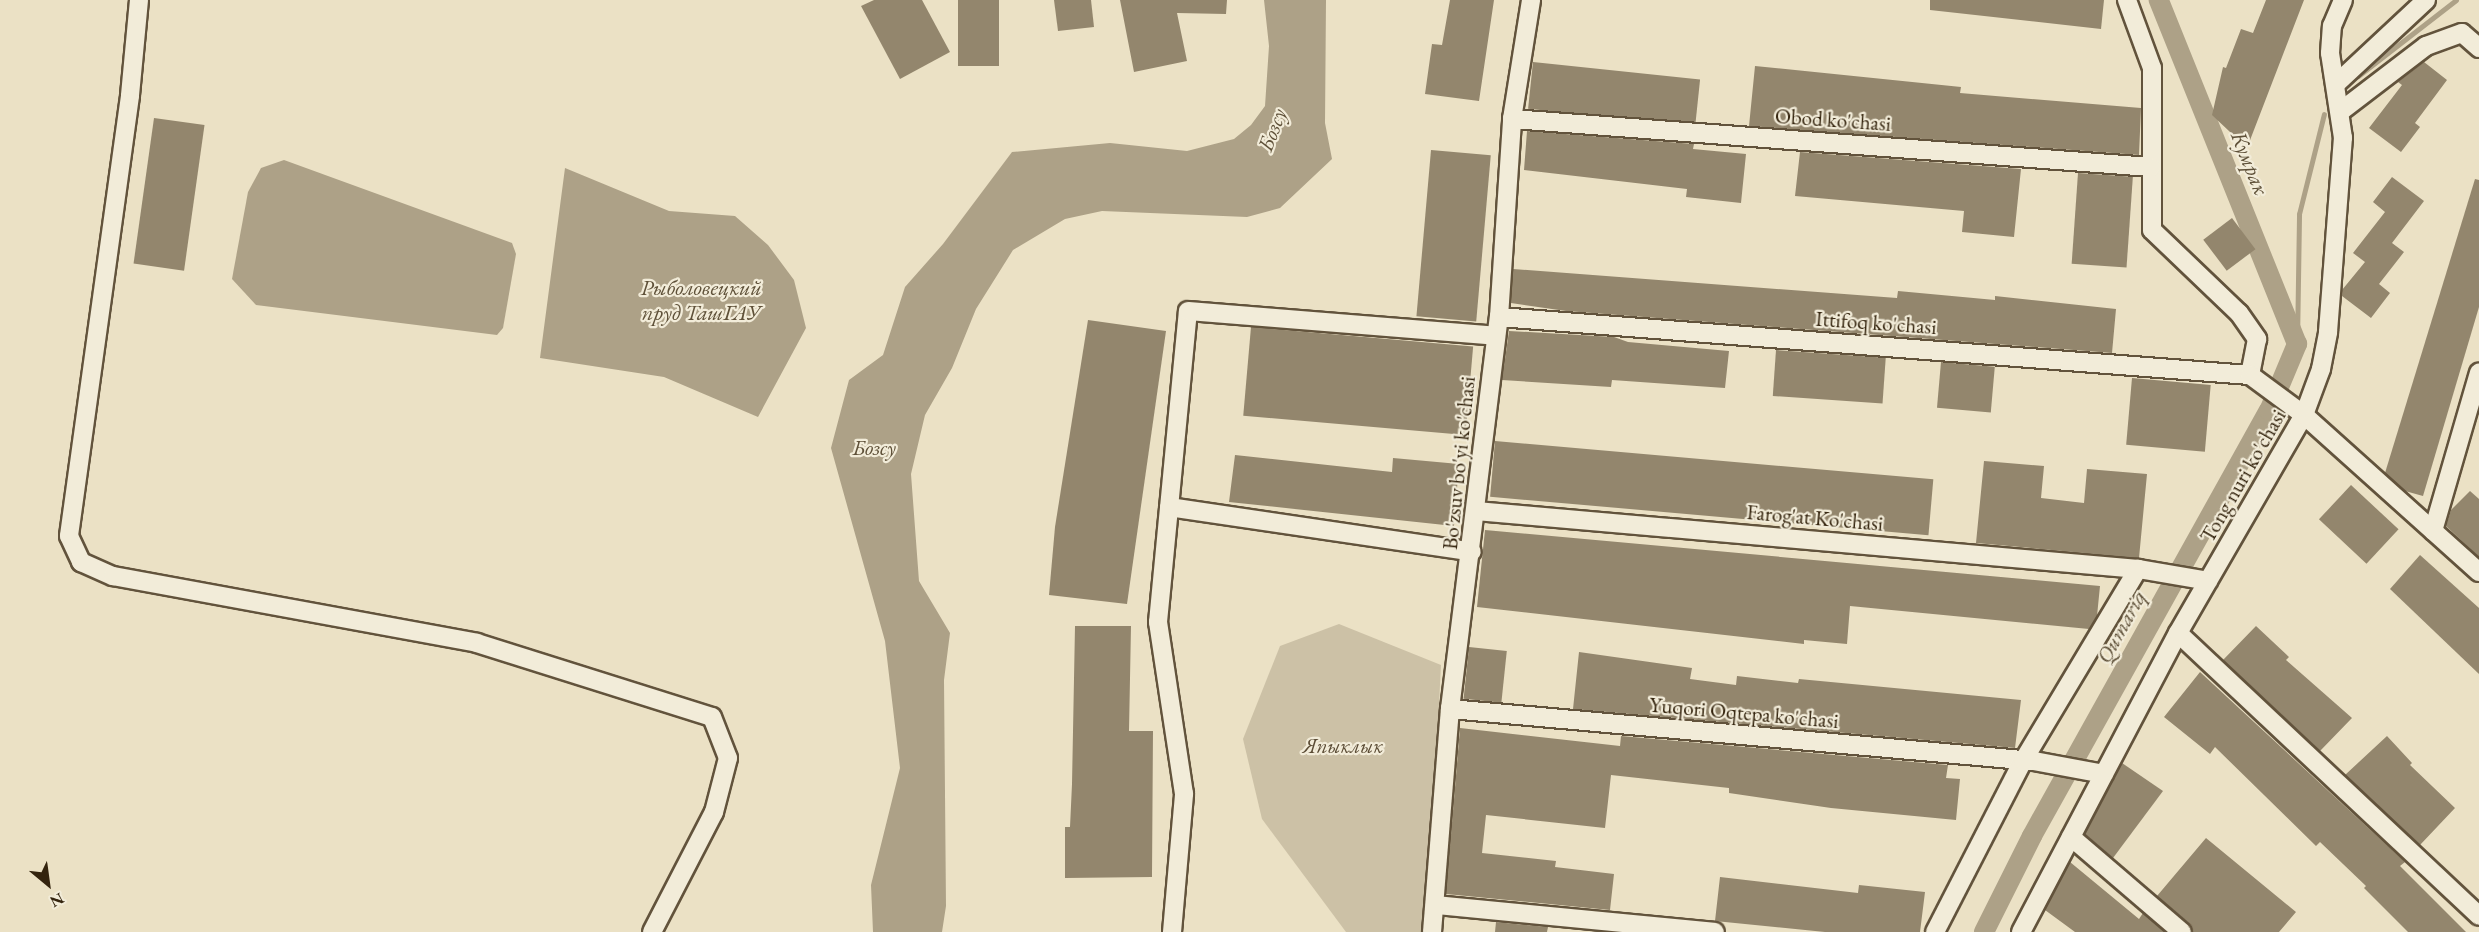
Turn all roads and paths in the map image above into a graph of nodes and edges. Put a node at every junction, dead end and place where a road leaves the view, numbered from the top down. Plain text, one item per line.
1 (139, 0) edge
2 (1531, 0) edge
3 (2127, 0) edge
4 (2343, 0) edge
5 (2426, 0) edge
6 (2479, 48) edge
7 (2336, 84) junction
8 (2341, 111) junction
9 (1512, 119) junction
10 (2151, 167) junction
11 (1499, 317) junction
12 (1496, 336) junction
13 (2479, 373) edge
14 (2250, 375) junction
15 (2298, 411) junction
16 (1169, 507) junction
17 (1476, 511) junction
18 (2433, 531) junction
19 (1472, 552) junction
20 (2144, 570) junction
21 (2479, 572) edge
22 (2208, 580) junction
23 (2178, 633) junction
24 (1450, 709) junction
25 (2029, 761) junction
26 (2104, 774) junction
27 (2071, 837) junction
28 (1436, 905) junction
29 (2479, 916) edge
30 (652, 932) edge
31 (1172, 932) edge
32 (1432, 932) edge
33 (1715, 932) edge
34 (1935, 932) edge
35 (2021, 932) edge
36 (2182, 932) edge

1 - 30 street
2 - 9 street, Bo'zsuv bo'yi ko'chasi
3 - 10 street
4 - 7 street, Tong nuri ko'chasi
5 - 7 street
6 - 8 street
7 - 8 street, Tong nuri ko'chasi
8 - 15 street, Tong nuri ko'chasi
9 - 10 street, Obod ko'chasi
9 - 11 street, Bo'zsuv bo'yi ko'chasi
10 - 14 street
11 - 12 street, Bo'zsuv bo'yi ko'chasi
11 - 14 street, Ittifoq ko'chasi
12 - 16 street
12 - 17 street, Bo'zsuv bo'yi ko'chasi
13 - 18 street
14 - 15 street
15 - 18 street
15 - 22 street, Tong nuri ko'chasi
16 - 19 street
16 - 31 street
17 - 19 street, Bo'zsuv bo'yi ko'chasi
17 - 20 street, Farog'at Ko'chasi
18 - 21 street
19 - 24 street, Bo'zsuv bo'yi ko'chasi
20 - 22 street, Farog'at Ko'chasi
20 - 25 street
22 - 23 street, Tong nuri ko'chasi
23 - 26 street, Tong nuri ko'chasi
23 - 29 street
24 - 25 street, Yuqori Oqtepa ko'chasi
24 - 28 street, Bo'zsuv bo'yi ko'chasi
25 - 26 street, Yuqori Oqtepa ko'chasi
25 - 34 street
26 - 27 street, Tong nuri ko'chasi
27 - 35 street, Tong nuri ko'chasi
27 - 36 street
28 - 32 street, Bo'zsuv bo'yi ko'chasi
28 - 33 street

